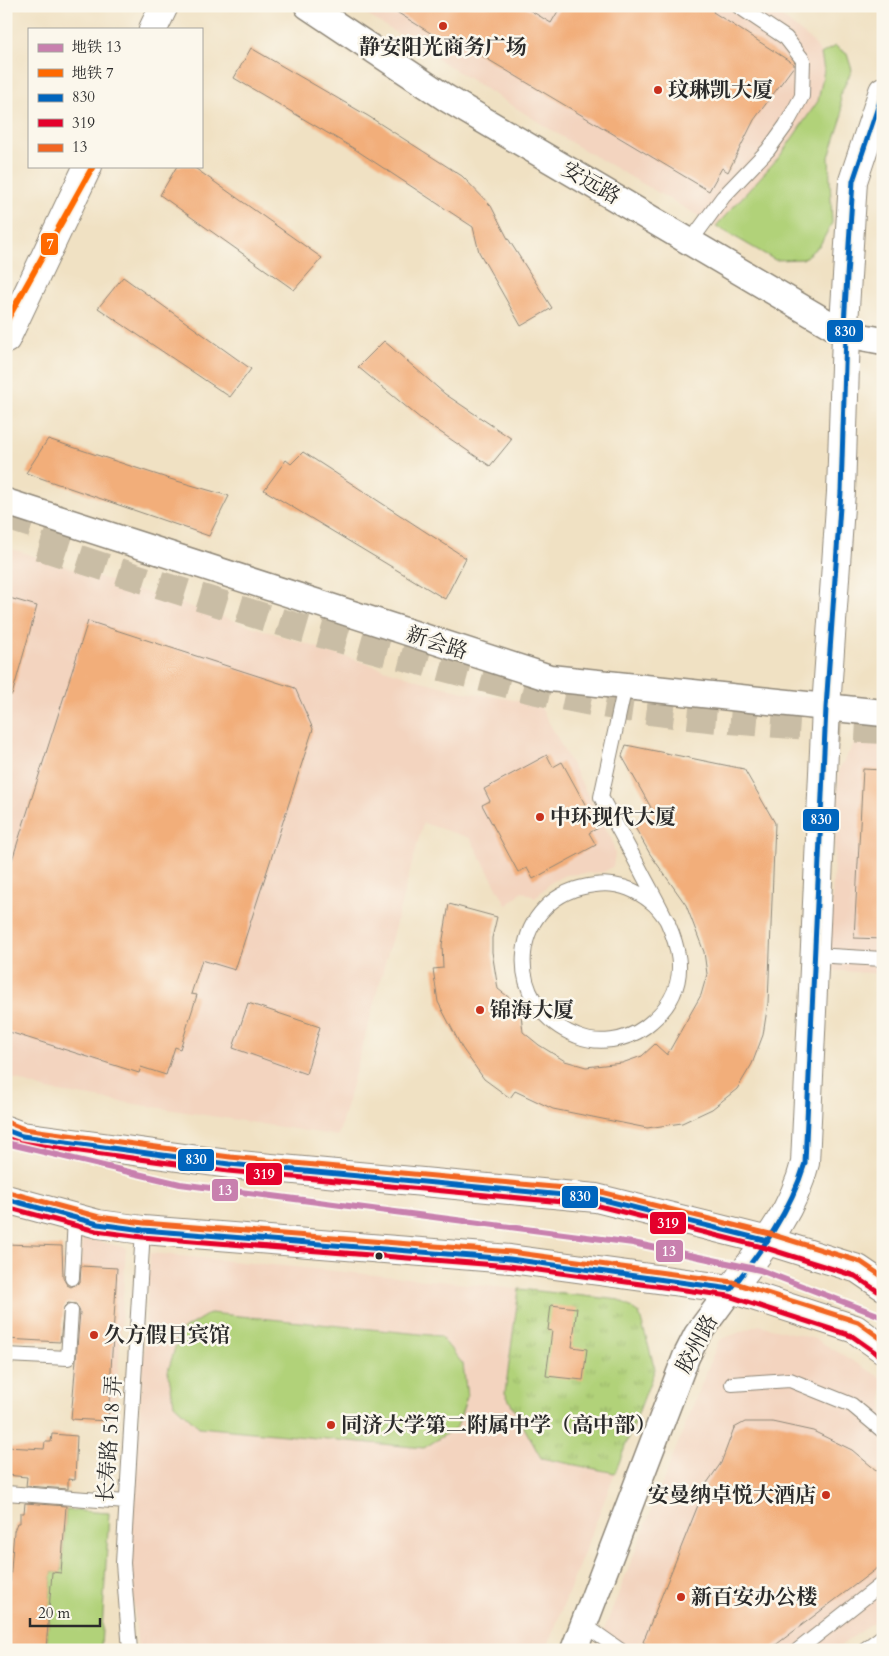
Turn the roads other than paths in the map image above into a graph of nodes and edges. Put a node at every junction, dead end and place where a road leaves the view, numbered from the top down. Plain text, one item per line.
1 (164, 6) edge
2 (308, 6) edge
3 (738, 6) edge
4 (153, 28) edge
5 (883, 91) edge
6 (87, 168) edge
7 (690, 242) junction
8 (846, 334) junction
9 (6, 339) edge
10 (883, 341) edge
11 (6, 502) edge
12 (625, 686) junction
13 (826, 708) junction
14 (883, 713) edge
15 (638, 865) junction
16 (630, 889) junction
17 (668, 922) junction
18 (814, 955) junction
19 (883, 959) edge
20 (6, 1130) edge
21 (6, 1199) edge
22 (75, 1217) junction
23 (143, 1230) junction
24 (768, 1241) junction
25 (72, 1278) dead end
26 (883, 1286) edge
27 (731, 1288) junction
28 (71, 1311) dead end
29 (883, 1349) edge
30 (6, 1355) edge
31 (732, 1384) dead end
32 (883, 1430) edge
33 (6, 1493) edge
34 (126, 1502) junction
35 (883, 1583) edge
36 (582, 1624) junction
37 (883, 1636) edge
38 (130, 1650) edge
39 (574, 1650) edge
40 (620, 1650) edge
41 (798, 1650) edge
42 (864, 1650) edge

1 - 4 main road
2 - 7 street, 安远路
3 - 7 lane
5 - 8 main road, 胶州路
6 - 9 main road
7 - 8 street, 安远路
8 - 10 street, 安远路
8 - 13 main road, 胶州路
11 - 12 street, 新会路
12 - 13 street, 新会路
12 - 15 lane
13 - 14 street, 新会路
13 - 18 main road, 胶州路
15 - 16 lane
15 - 17 lane
16 - 17 lane
16 - 17 lane
18 - 19 lane
18 - 24 main road, 胶州路
20 - 24 main road
21 - 22 main road
22 - 23 main road
22 - 25 lane
23 - 27 main road
23 - 34 lane, 长寿路 518 弄
24 - 26 main road
24 - 27 main road, 胶州路
27 - 29 main road
27 - 36 street, 胶州路
28 - 30 lane
31 - 32 lane
33 - 34 lane
34 - 38 lane, 长寿路 518 弄
35 - 41 lane
36 - 39 street, 胶州路
36 - 40 lane
37 - 42 lane

